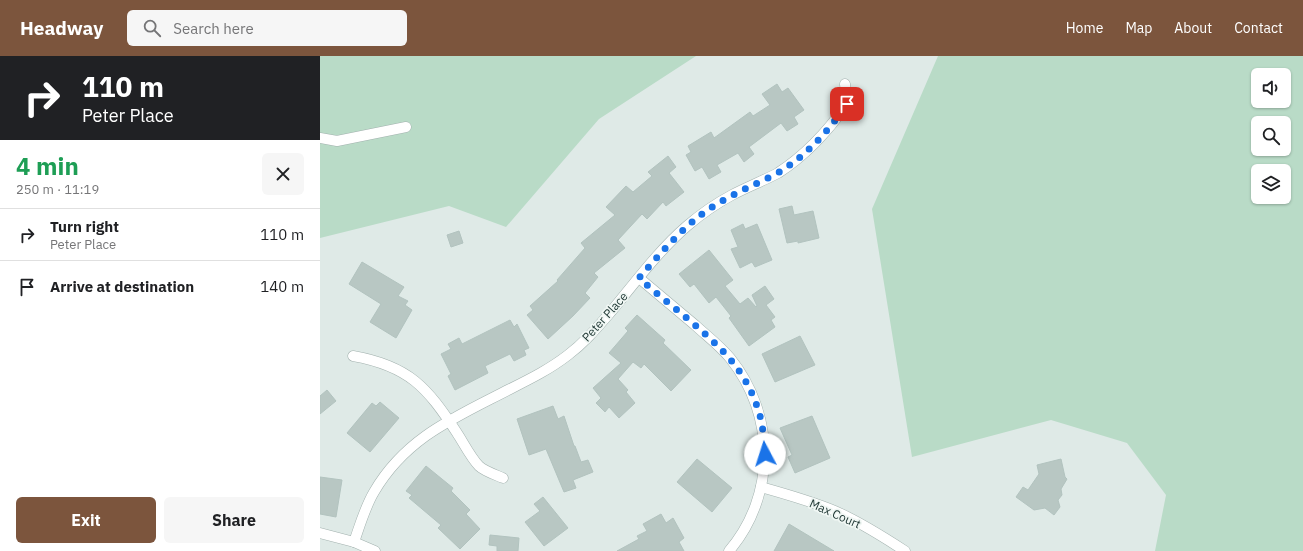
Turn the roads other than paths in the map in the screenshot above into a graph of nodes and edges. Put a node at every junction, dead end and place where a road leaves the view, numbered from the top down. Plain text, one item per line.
1 (845, 84) dead end
2 (406, 127) dead end
3 (320, 138) edge
4 (639, 278) junction
5 (353, 356) dead end
6 (449, 421) junction
7 (503, 478) dead end
8 (761, 486) junction
9 (320, 533) edge
10 (354, 542) junction
11 (375, 551) edge
12 (729, 551) edge
13 (905, 551) edge

1 - 4 street, Peter Place
2 - 3 street
4 - 6 street, Peter Place
4 - 8 street
5 - 6 street
6 - 7 street
6 - 10 street, Peter Place
8 - 12 street
8 - 13 street, Max Court
9 - 10 street
10 - 11 street

